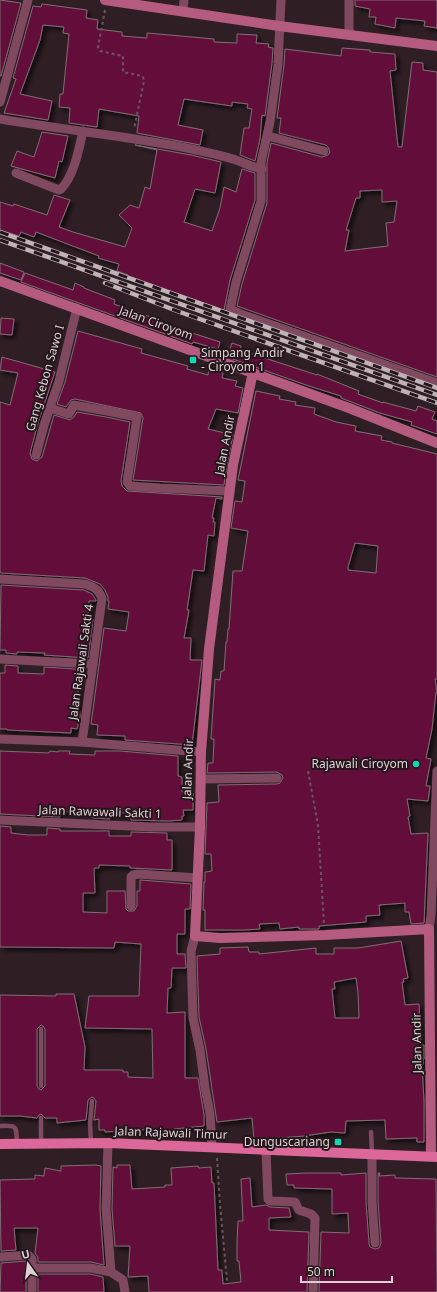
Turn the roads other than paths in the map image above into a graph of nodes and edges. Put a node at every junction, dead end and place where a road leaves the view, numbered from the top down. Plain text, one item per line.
1 (28, 0) edge
2 (106, 0) edge
3 (184, 0) edge
4 (281, 0) edge
5 (349, 0) edge
6 (183, 12) junction
7 (279, 26) junction
8 (349, 35) junction
9 (437, 46) edge
10 (0, 102) edge
11 (0, 119) edge
12 (83, 131) junction
13 (268, 136) junction
14 (324, 151) dead end
15 (262, 169) junction
16 (16, 173) dead end
17 (0, 280) edge
18 (77, 308) junction
19 (253, 372) junction
20 (437, 383) edge
21 (50, 408) junction
22 (437, 443) edge
23 (36, 455) dead end
24 (230, 491) junction
25 (0, 579) edge
26 (0, 659) edge
27 (93, 664) junction
28 (0, 739) edge
29 (82, 742) junction
30 (201, 752) junction
31 (437, 771) edge
32 (277, 778) dead end
33 (201, 779) junction
34 (0, 820) edge
35 (200, 827) junction
36 (198, 878) junction
37 (131, 906) dead end
38 (429, 929) junction
39 (195, 936) junction
40 (41, 1029) dead end
41 (41, 1086) dead end
42 (92, 1102) dead end
43 (41, 1118) dead end
44 (0, 1126) edge
45 (371, 1132) dead end
46 (90, 1143) junction
47 (108, 1143) junction
48 (0, 1144) edge
49 (17, 1144) junction
50 (41, 1144) junction
51 (212, 1148) junction
52 (266, 1150) junction
53 (372, 1154) junction
54 (434, 1156) edge
55 (375, 1243) dead end
56 (0, 1257) edge
57 (33, 1268) junction
58 (112, 1272) junction
59 (32, 1292) edge
60 (125, 1292) edge
61 (313, 1292) edge

1 - 10 street
2 - 6 street
3 - 6 street
4 - 7 street
5 - 8 street
6 - 7 street
7 - 8 street
7 - 13 street
8 - 9 street
11 - 12 street
12 - 15 street
12 - 16 street
13 - 14 street
13 - 15 street
15 - 20 street
17 - 18 street, Jalan Ciroyom
18 - 19 street, Jalan Ciroyom
18 - 21 street, Gang Kebon Sawo I
19 - 22 street, Jalan Ciroyom
19 - 24 street, Jalan Andir
21 - 23 street, Gang Kebon Sawo I
21 - 24 street
24 - 30 street, Jalan Andir
25 - 27 street, Jalan Rajawali Sakti 4
26 - 27 street
27 - 29 street, Jalan Rajawali Sakti 4
28 - 29 street
29 - 30 street
30 - 33 street, Jalan Andir
31 - 38 street, Jalan Andir
32 - 33 street
33 - 35 street, Jalan Andir
34 - 35 street, Jalan Rawawali Sakti 1
35 - 36 street, Jalan Andir
36 - 37 street
36 - 39 street, Jalan Andir
38 - 39 street
38 - 54 street, Jalan Andir
39 - 51 street
40 - 41 lane
42 - 46 lane
43 - 50 lane
44 - 49 lane
45 - 53 lane
46 - 47 main road, Jalan Rajawali Timur
46 - 50 main road, Jalan Rajawali Timur
47 - 51 main road, Jalan Rajawali Timur
47 - 58 street
48 - 49 main road, Jalan Rajawali Timur
49 - 50 main road, Jalan Rajawali Timur
51 - 52 main road, Jalan Rajawali Timur
52 - 53 main road, Jalan Rajawali Timur
52 - 61 street
53 - 54 main road, Jalan Rajawali Timur
53 - 55 street
56 - 57 street
57 - 58 street
57 - 59 street
58 - 60 street

